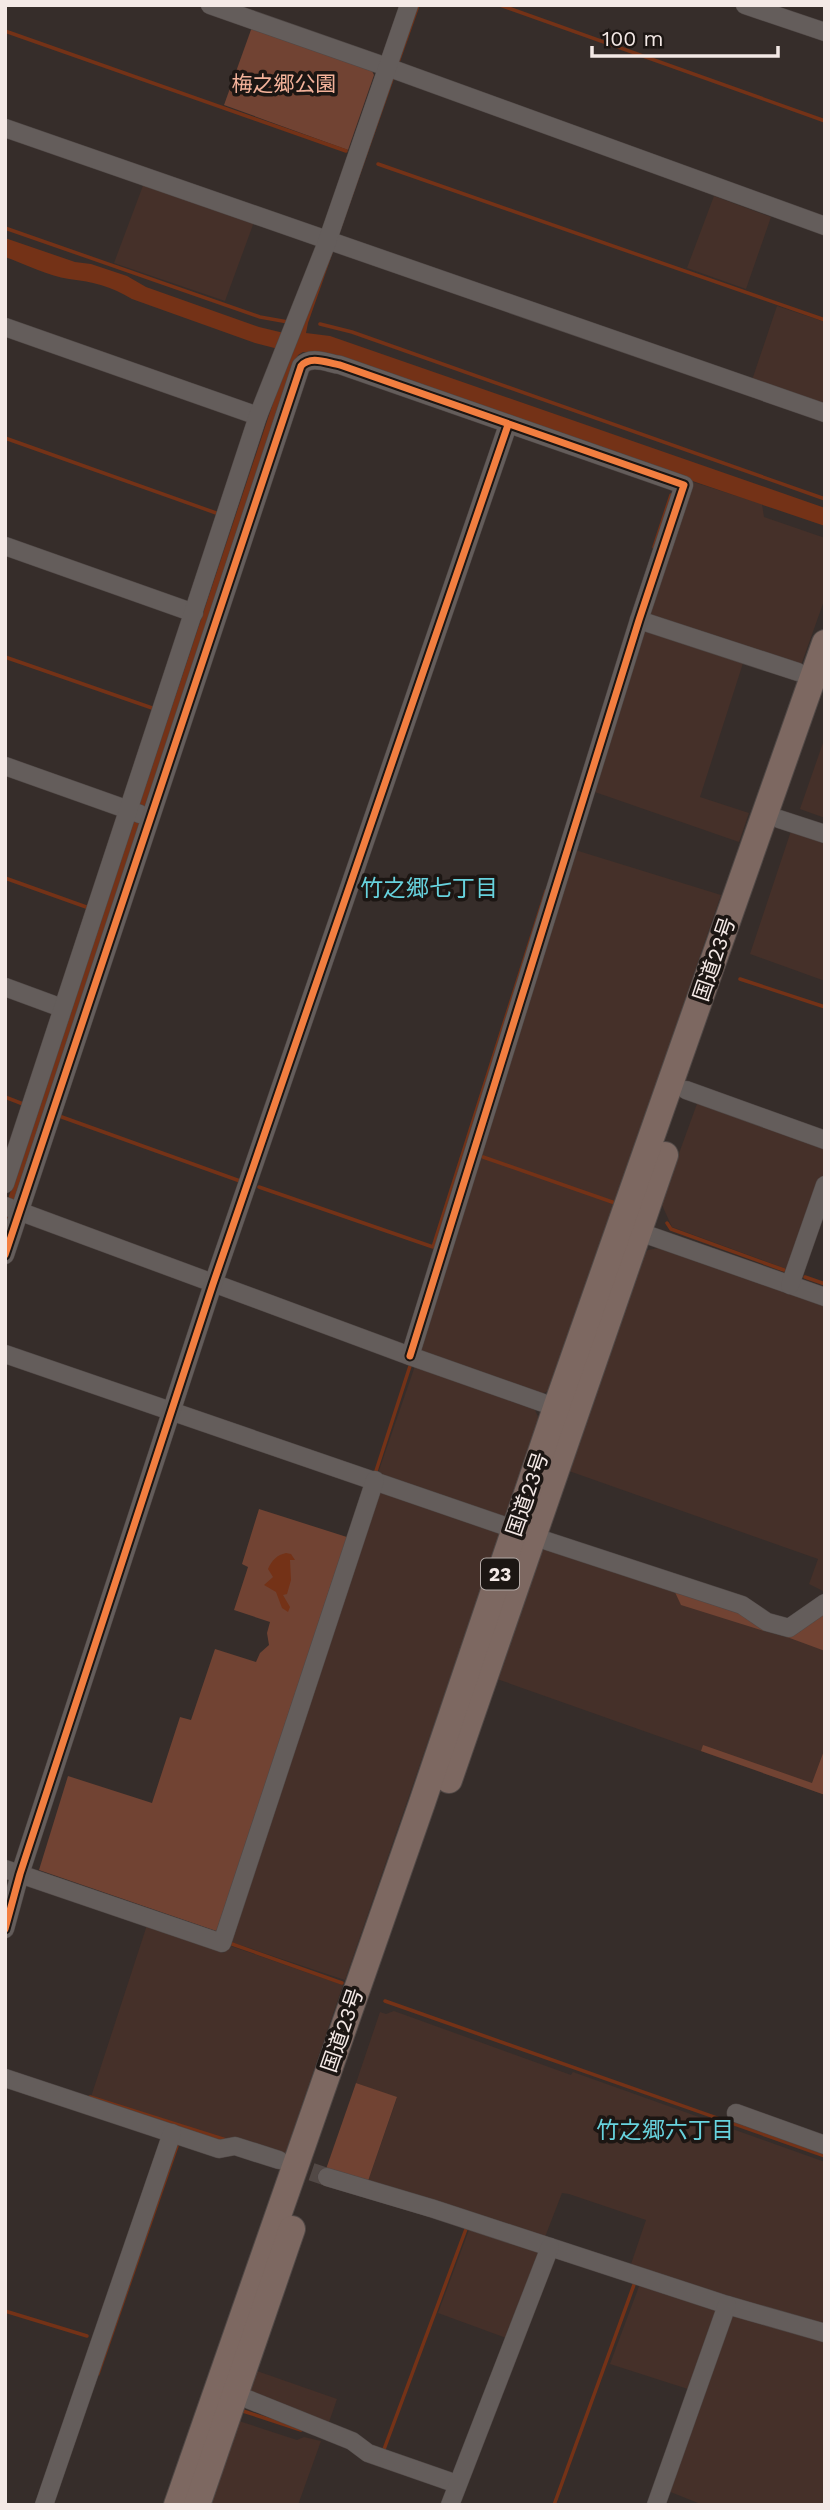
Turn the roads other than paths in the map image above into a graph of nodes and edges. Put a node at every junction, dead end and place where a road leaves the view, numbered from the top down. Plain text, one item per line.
1 (210, 5) edge
2 (409, 5) edge
3 (745, 5) edge
4 (825, 32) edge
5 (393, 69) junction
6 (5, 128) edge
7 (825, 226) edge
8 (332, 243) junction
9 (5, 327) edge
10 (288, 360) junction
11 (825, 413) edge
12 (258, 416) junction
13 (508, 425) junction
14 (5, 546) edge
15 (194, 613) junction
16 (639, 620) junction
17 (825, 643) edge
18 (798, 672) dead end
19 (825, 690) edge
20 (5, 766) edge
21 (129, 810) junction
22 (151, 818) junction
23 (779, 819) junction
24 (825, 834) edge
25 (5, 988) edge
26 (62, 1007) junction
27 (686, 1090) junction
28 (825, 1140) edge
29 (5, 1184) edge
30 (825, 1185) edge
31 (13, 1209) edge
32 (631, 1228) junction
33 (5, 1255) edge
34 (213, 1284) junction
35 (790, 1285) junction
36 (825, 1297) edge
37 (5, 1354) edge
38 (410, 1356) junction
39 (172, 1411) junction
40 (566, 1411) junction
41 (375, 1480) junction
42 (502, 1525) dead end
43 (547, 1541) dead end
44 (825, 1603) edge
45 (13, 1871) edge
46 (5, 1929) edge
47 (5, 2078) edge
48 (736, 2113) dead end
49 (172, 2133) junction
50 (825, 2145) edge
51 (285, 2168) junction
52 (327, 2177) tunnel mouth
53 (550, 2247) junction
54 (727, 2305) junction
55 (825, 2333) edge
56 (235, 2394) junction
57 (457, 2484) junction
58 (44, 2505) edge
59 (177, 2505) edge
60 (197, 2505) edge
61 (450, 2505) edge
62 (656, 2505) edge

1 - 5 street
2 - 5 street
3 - 4 street
5 - 7 street
5 - 8 street
6 - 8 street
8 - 10 street
8 - 11 street
9 - 12 street
10 - 12 street
10 - 13 street
10 - 22 street
12 - 15 street
13 - 16 street
13 - 34 street
14 - 15 street
15 - 21 street
16 - 18 street
16 - 38 street
17 - 32 highway, 国道23号 / 23
19 - 23 highway, 国道23号 / 23
20 - 21 street
21 - 22 street
21 - 26 street
22 - 31 street
23 - 24 street
23 - 27 highway, 国道23号 / 23
25 - 26 street
26 - 29 street
27 - 28 street
27 - 32 highway, 国道23号 / 23
30 - 35 street
31 - 33 street
31 - 34 street
32 - 35 street
32 - 40 highway, 国道23号 / 23
34 - 38 street
34 - 39 street
35 - 36 street
37 - 39 street
38 - 40 street
39 - 41 street
39 - 45 street
40 - 51 highway, 国道23号 / 23
40 - 56 highway, 国道23号 / 23
41 - 42 street
41 - 45 street
43 - 44 street
45 - 46 street
47 - 49 street
48 - 50 street
49 - 51 street
49 - 58 street
51 - 59 highway, 国道23号 / 23
52 - 53 street
53 - 54 street
53 - 57 street
54 - 55 street
54 - 62 street
56 - 57 street
56 - 60 highway, 国道23号 / 23
57 - 61 street

